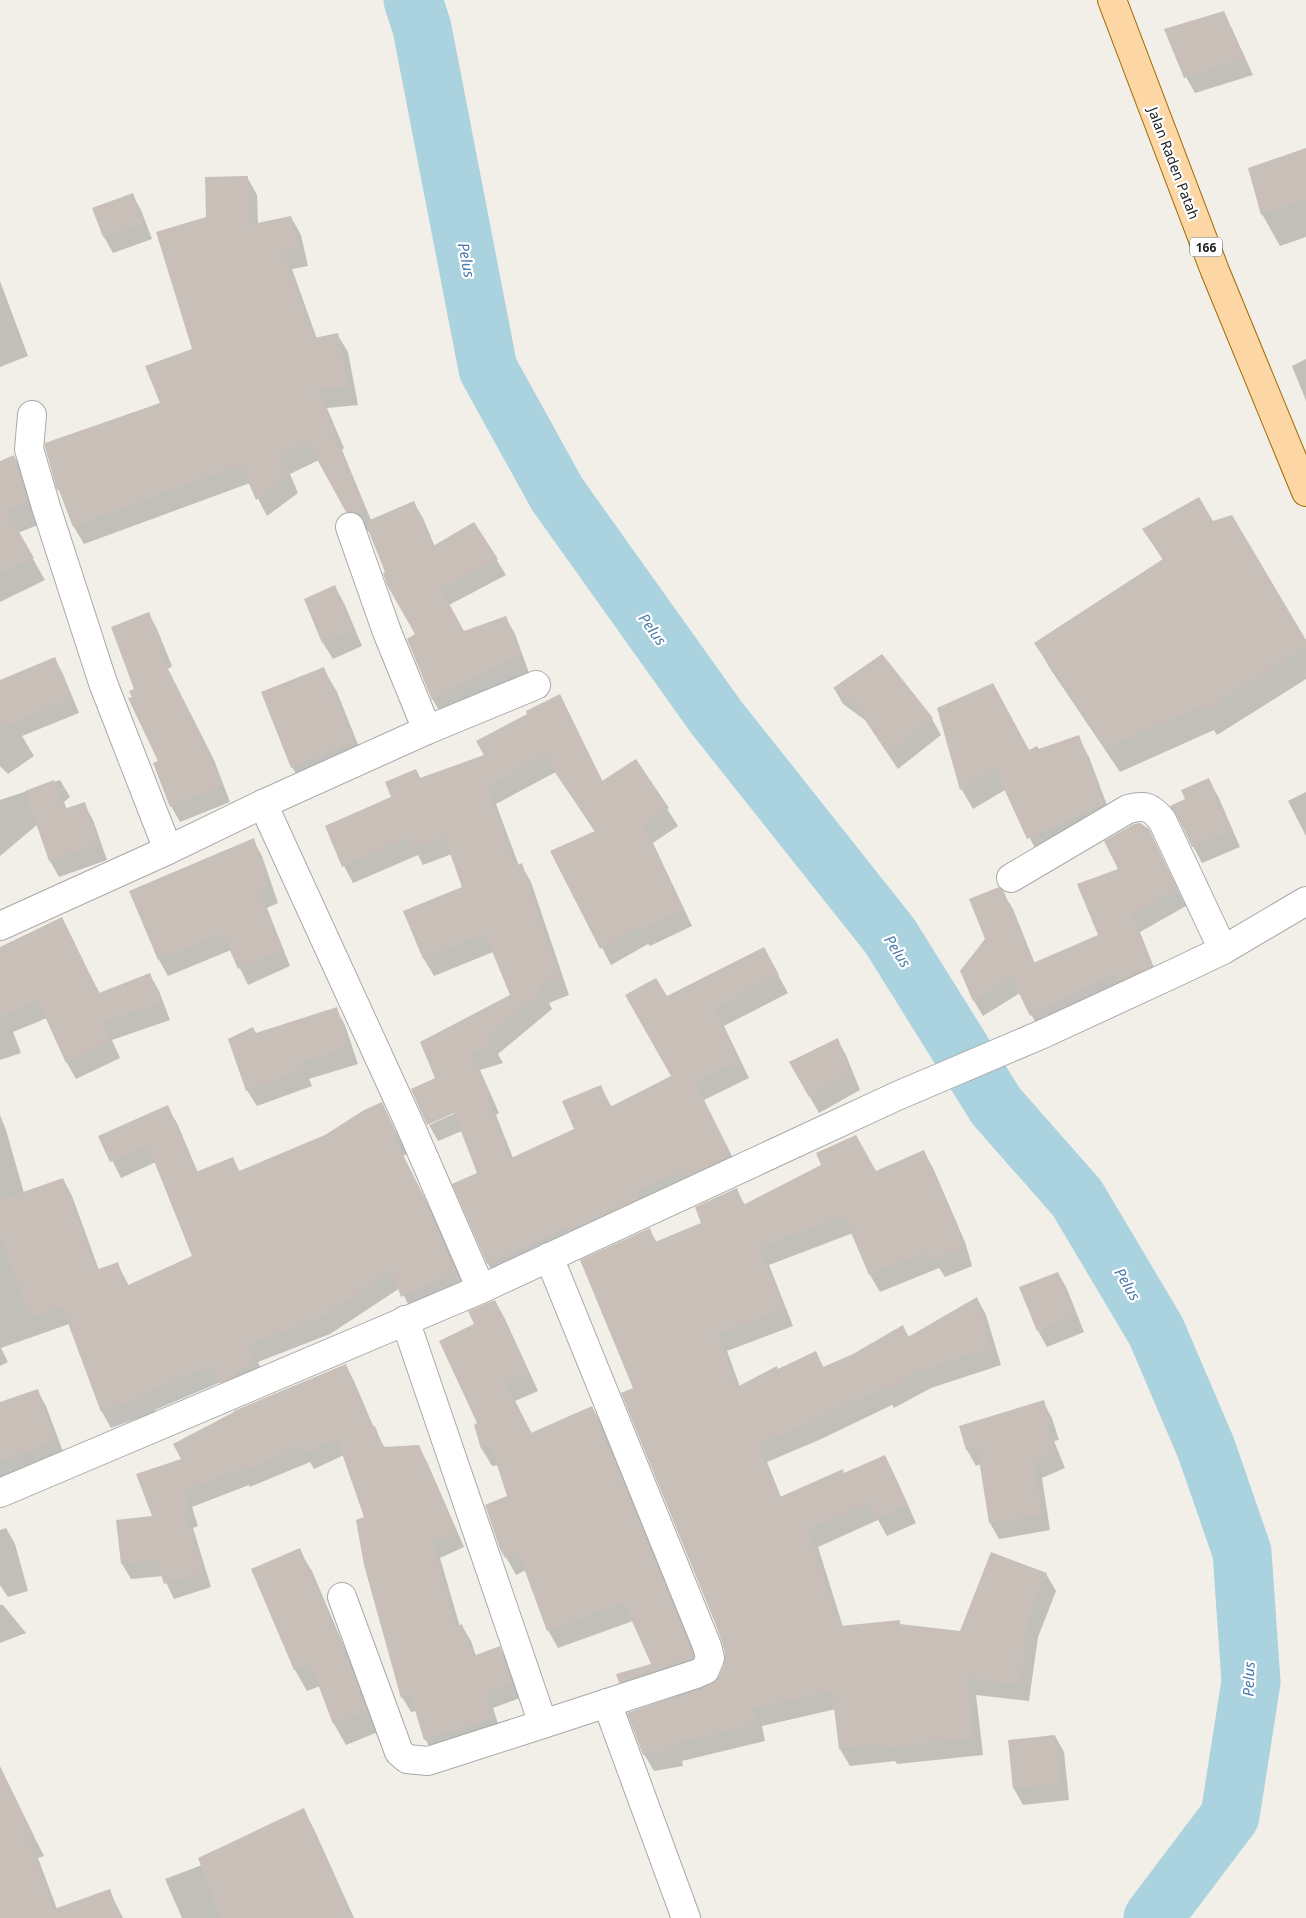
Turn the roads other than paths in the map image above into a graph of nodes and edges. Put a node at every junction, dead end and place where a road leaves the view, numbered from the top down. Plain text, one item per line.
1 (1112, 0) edge
2 (32, 416) dead end
3 (1306, 492) edge
4 (350, 527) dead end
5 (536, 686) dead end
6 (427, 730) junction
7 (263, 804) junction
8 (168, 850) junction
9 (1011, 878) dead end
10 (1306, 901) edge
11 (0, 926) edge
12 (1223, 950) junction
13 (549, 1257) junction
14 (481, 1289) junction
15 (405, 1320) junction
16 (0, 1493) edge
17 (342, 1597) dead end
18 (607, 1703) junction
19 (543, 1724) junction
20 (686, 1918) edge

1 - 3 main road, Jalan Raden Patah / 166
2 - 8 street
4 - 6 street
5 - 6 street
6 - 7 street
7 - 8 street
7 - 14 street
8 - 11 street
9 - 12 street
10 - 12 street
12 - 13 street
13 - 14 street
13 - 18 street
14 - 15 street
15 - 16 street
15 - 19 street
17 - 19 street
18 - 19 street
18 - 20 street

